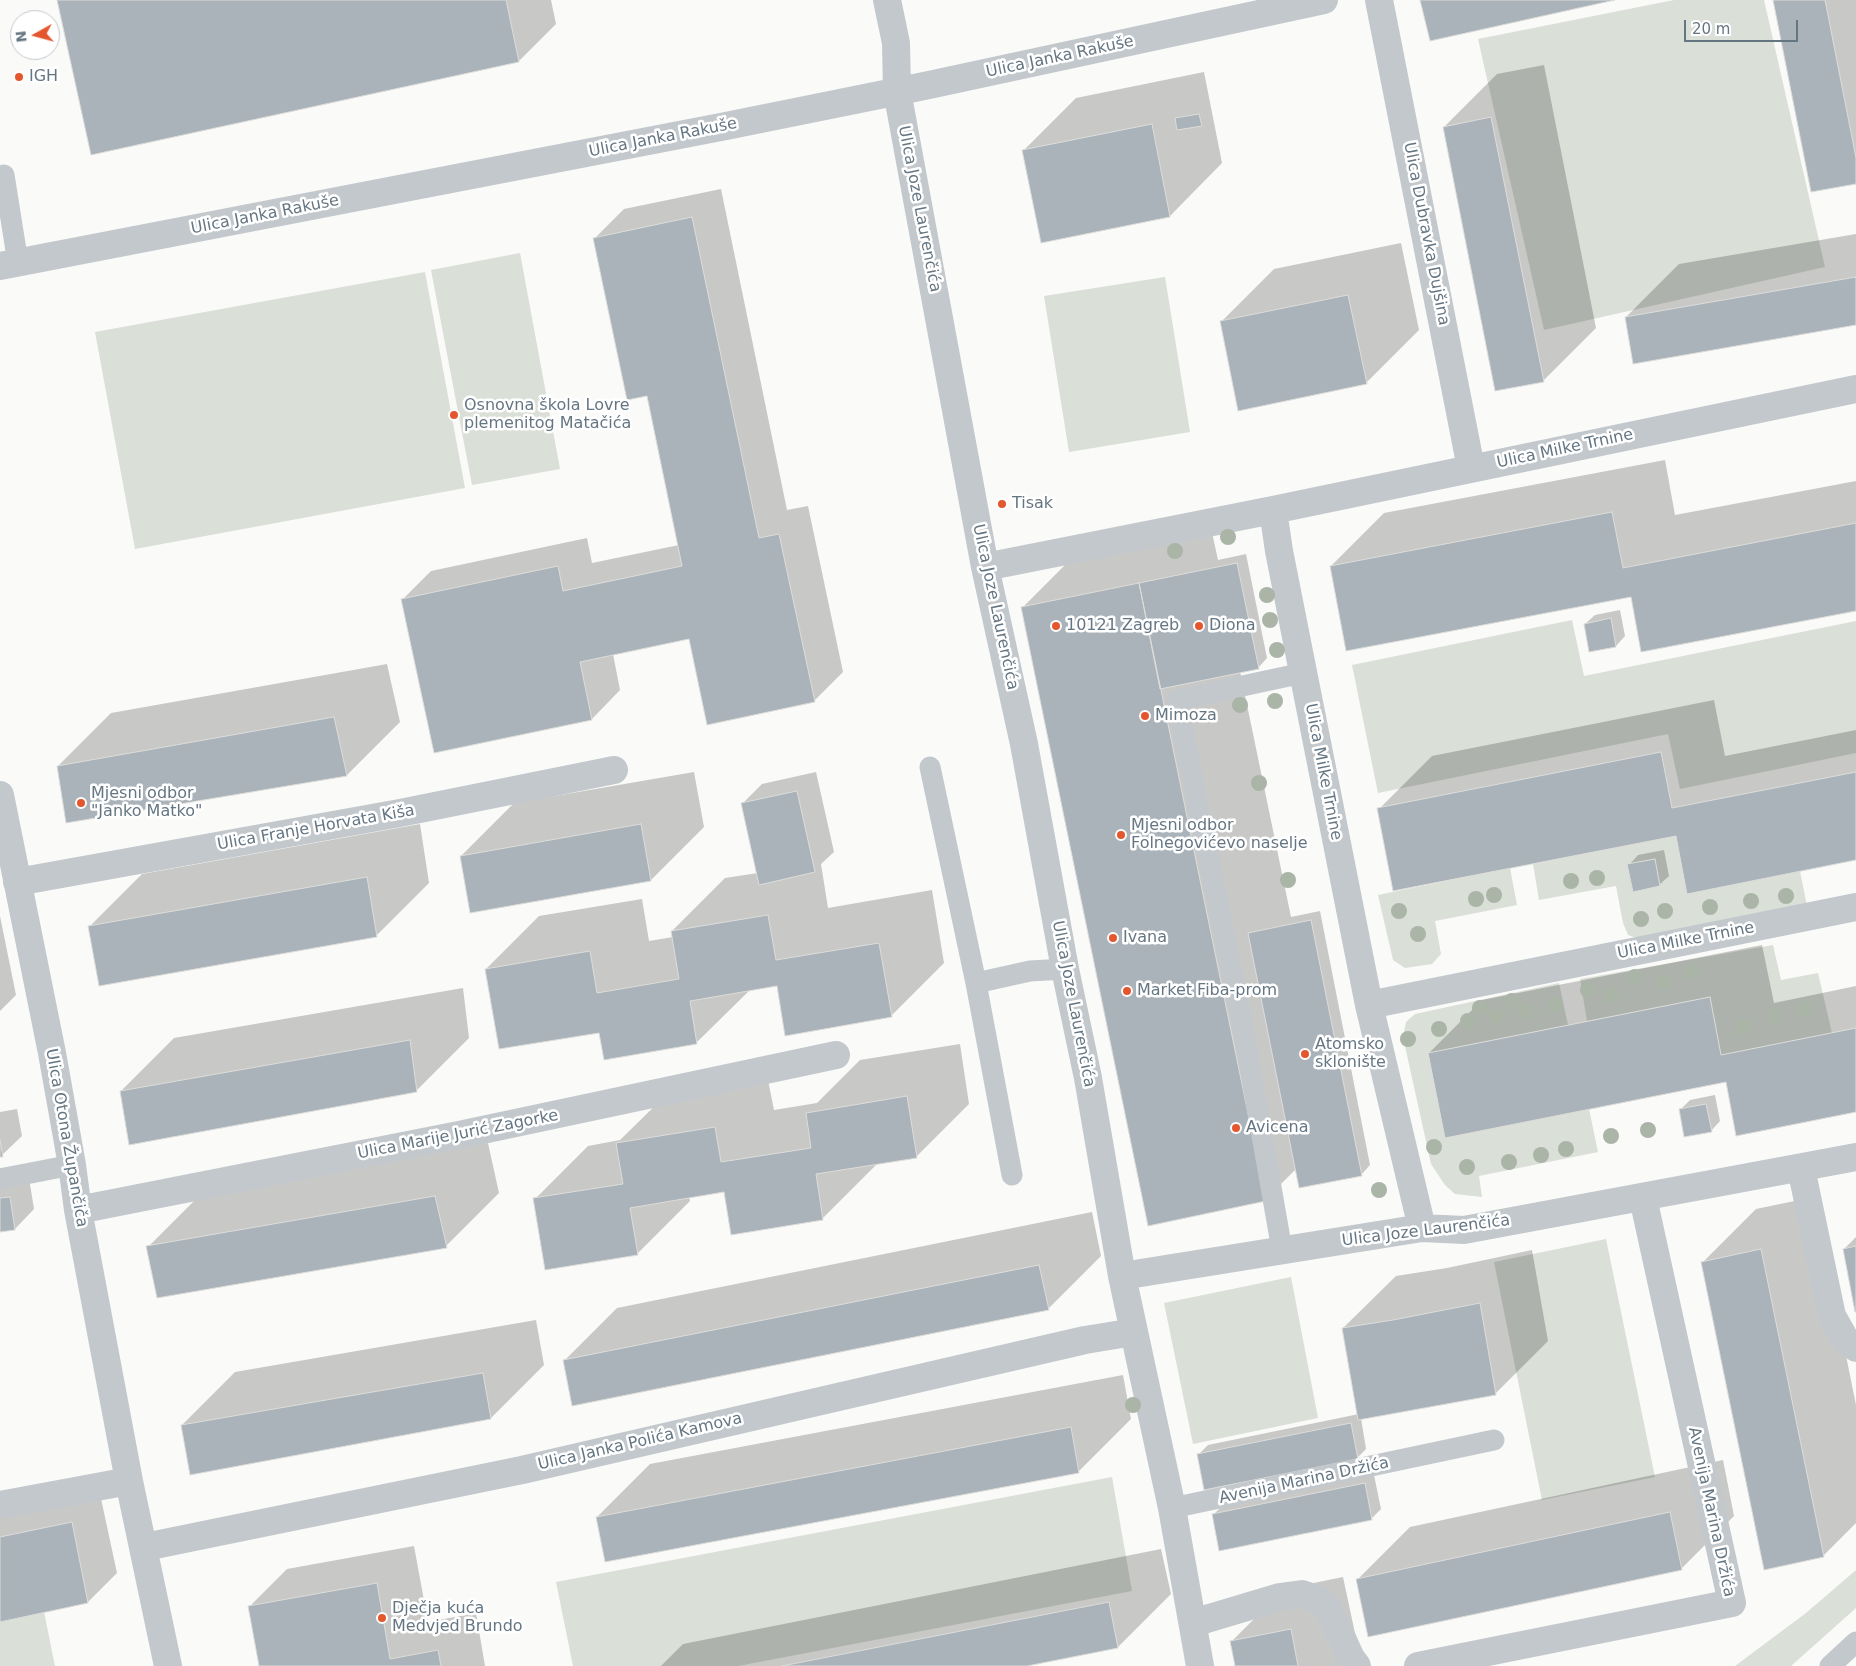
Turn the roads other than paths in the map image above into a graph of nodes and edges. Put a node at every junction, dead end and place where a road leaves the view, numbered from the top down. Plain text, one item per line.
1 (887, 0) edge
2 (1324, 0) edge
3 (1379, 0) edge
4 (897, 92) junction
5 (0, 176) edge
6 (9, 264) edge
7 (1856, 388) edge
8 (1471, 468) junction
9 (1274, 510) junction
10 (986, 567) junction
11 (1303, 673) junction
12 (930, 767) dead end
13 (614, 770) dead end
14 (0, 795) edge
15 (17, 882) junction
16 (1856, 907) edge
17 (1065, 969) junction
18 (976, 983) junction
19 (1369, 1005) junction
20 (836, 1055) dead end
21 (1856, 1157) edge
22 (72, 1165) junction
23 (1801, 1168) junction
24 (1012, 1176) dead end
25 (0, 1179) edge
26 (1643, 1198) junction
27 (78, 1210) junction
28 (1422, 1228) junction
29 (1282, 1250) junction
30 (1122, 1276) junction
31 (1134, 1332) junction
32 (1856, 1348) edge
33 (1494, 1440) dead end
34 (130, 1481) junction
35 (0, 1505) edge
36 (1172, 1508) junction
37 (144, 1547) junction
38 (1193, 1623) junction
39 (1856, 1642) edge
40 (168, 1666) edge
41 (1200, 1666) edge
42 (1357, 1666) edge
43 (1418, 1666) edge
44 (1830, 1666) edge

1 - 4 street, Ulica Joze Laurenčića
2 - 4 street, Ulica Janka Rakuše
3 - 8 street, Ulica Dubravka Dujšina
4 - 6 street, Ulica Janka Rakuše
4 - 10 street, Ulica Joze Laurenčića
5 - 6 lane
7 - 8 street, Ulica Milke Trnine
8 - 9 street, Ulica Milke Trnine
9 - 10 street, Ulica Milke Trnine
9 - 11 street, Ulica Milke Trnine
10 - 17 street, Ulica Joze Laurenčića
11 - 19 street, Ulica Milke Trnine
11 - 29 lane
12 - 18 lane
13 - 15 street, Ulica Franje Horvata Kiša
14 - 15 street, Ulica Otona Župančiča
15 - 22 street, Ulica Otona Župančiča
16 - 19 street, Ulica Milke Trnine
17 - 18 lane
17 - 30 street, Ulica Joze Laurenčića
18 - 24 lane
19 - 28 street, Ulica Milke Trnine
20 - 27 street, Ulica Marije Jurić Zagorke
21 - 23 street, Ulica Joze Laurenčića
22 - 25 lane
22 - 27 street, Ulica Otona Župančiča
23 - 26 street, Ulica Joze Laurenčića
23 - 32 street
26 - 28 street, Ulica Joze Laurenčića
26 - 43 street, Avenija Marina Držića
27 - 34 street, Ulica Otona Župančiča
28 - 29 street, Ulica Joze Laurenčića
29 - 30 street, Ulica Joze Laurenčića
30 - 31 street
31 - 36 street
31 - 37 street, Ulica Janka Polića Kamova
33 - 36 lane, Avenija Marina Držića
34 - 35 street
34 - 37 street, Ulica Otona Župančiča
36 - 38 street
37 - 40 street, Ulica Otona Župančiča
38 - 41 street
38 - 42 street
39 - 44 lane

